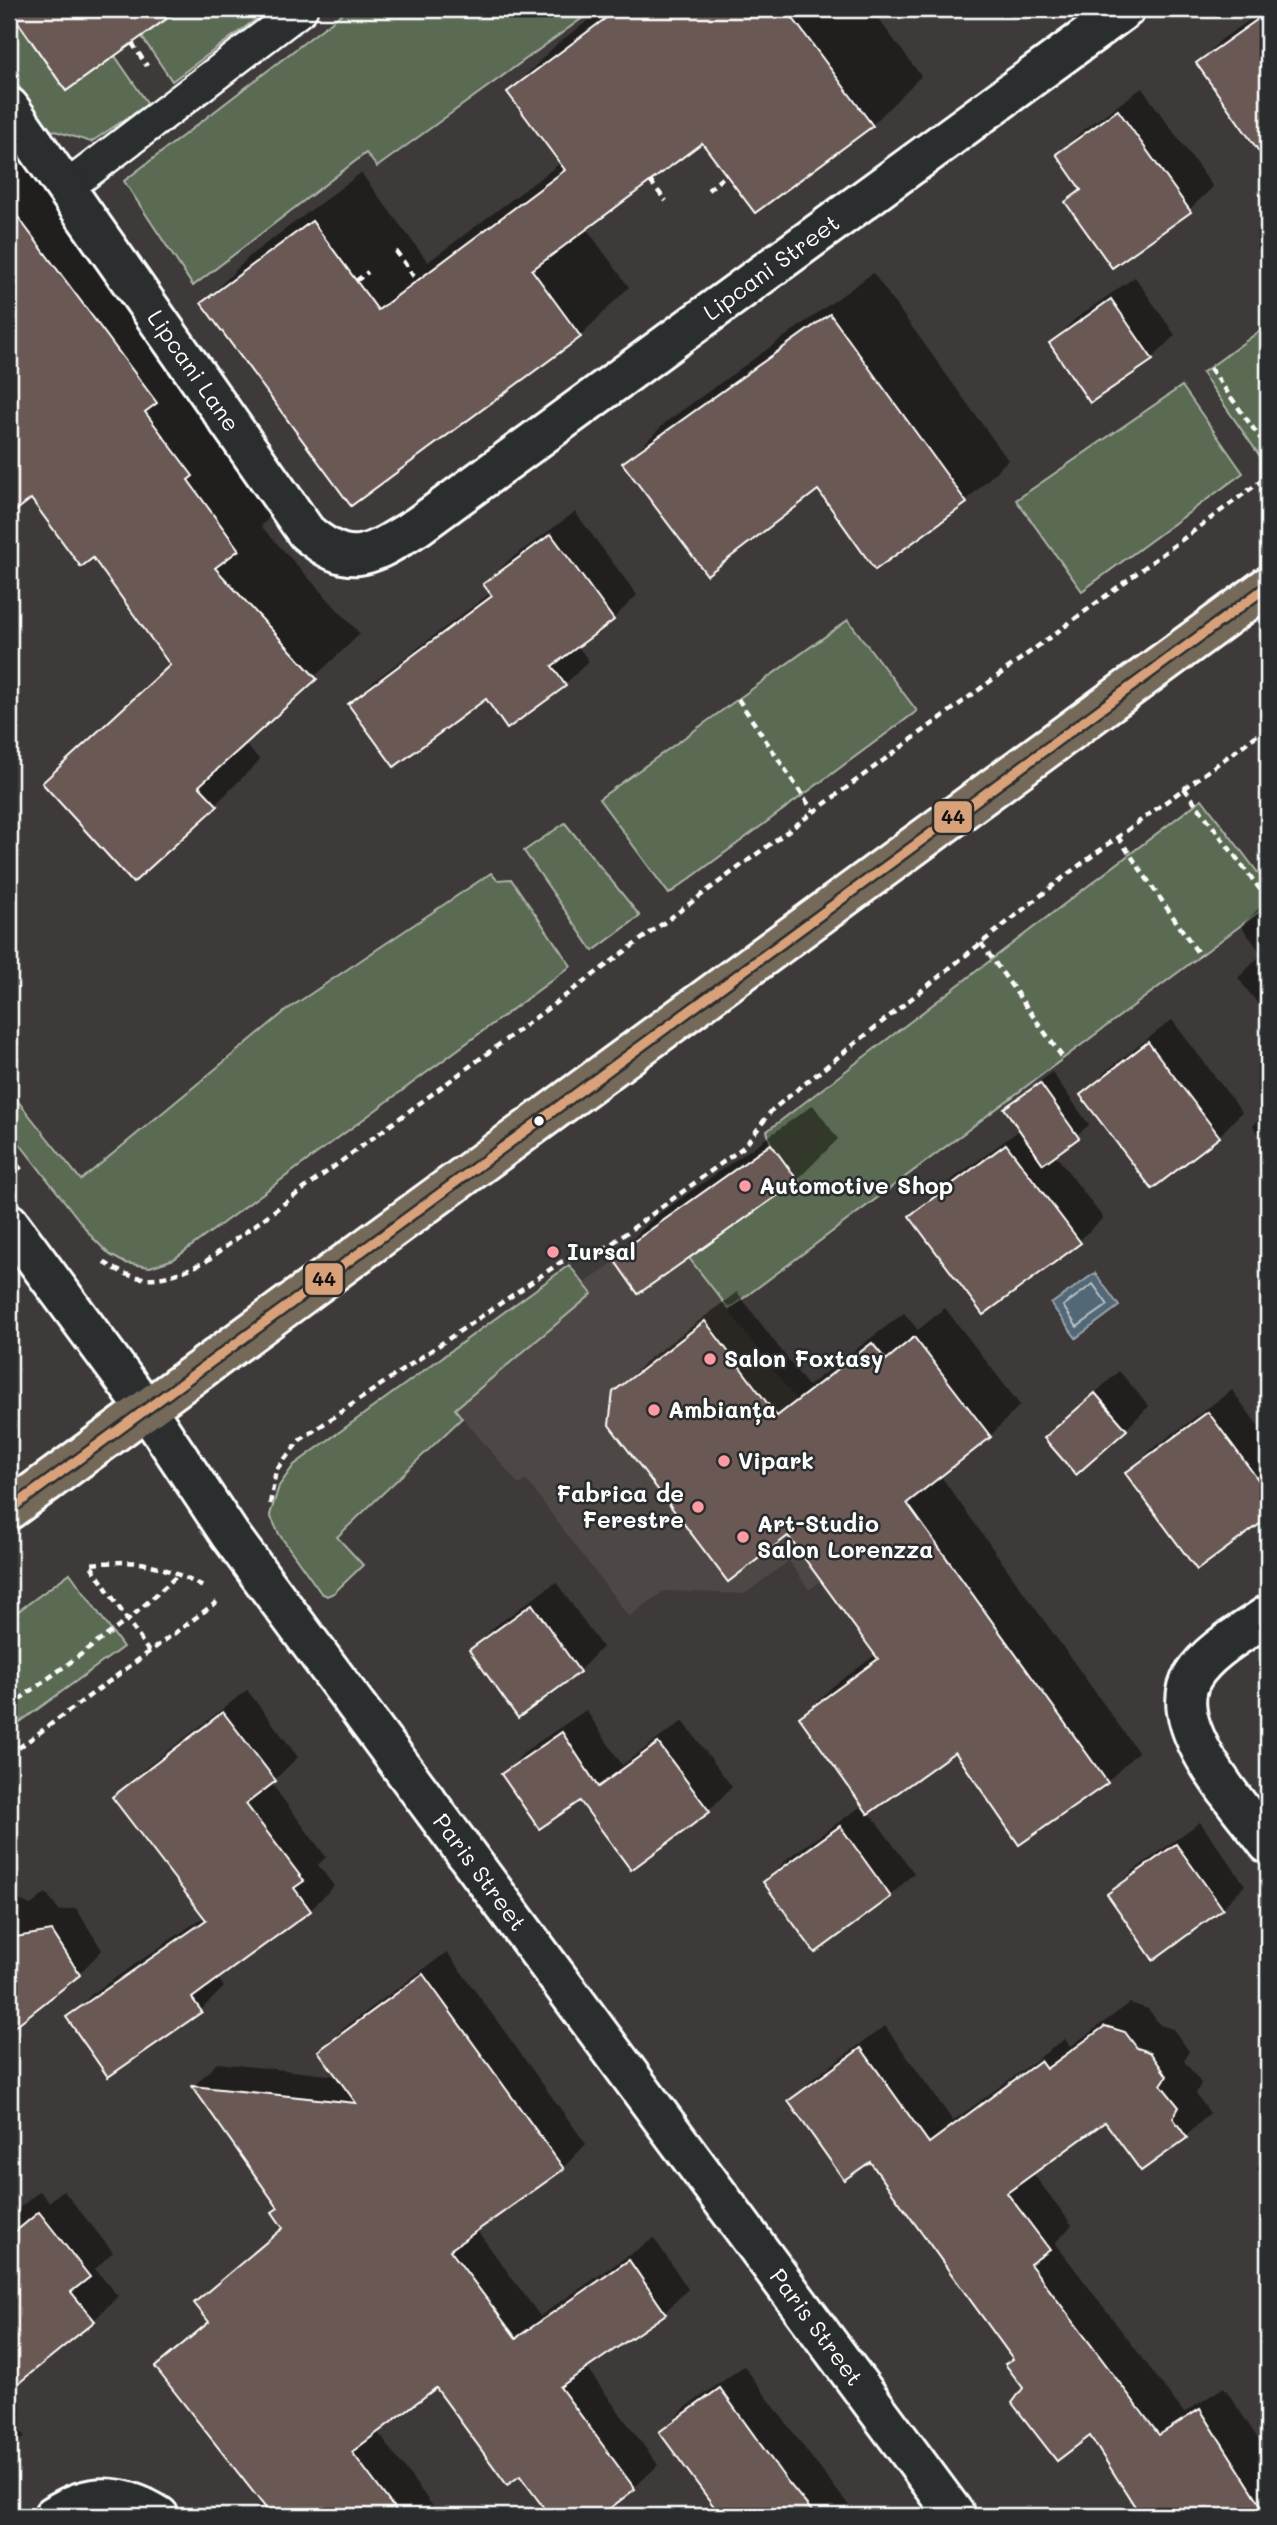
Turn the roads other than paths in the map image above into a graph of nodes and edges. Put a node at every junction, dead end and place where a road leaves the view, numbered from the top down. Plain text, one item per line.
1 (301, 9) edge
2 (1125, 9) edge
3 (9, 107) edge
4 (66, 188) junction
5 (418, 526) joint
6 (1268, 586) edge
7 (9, 1223) edge
8 (147, 1410) junction
9 (9, 1510) edge
10 (1268, 1615) edge
11 (1268, 1844) edge
12 (53, 2516) edge
13 (159, 2516) edge
14 (956, 2516) edge

1 - 4 lane
2 - 5 street, Lipcani Street
3 - 4 street, Lipcani Lane
4 - 5 street, Lipcani Lane
6 - 8 main road
7 - 8 street, Paris Street
8 - 9 main road
8 - 14 street, Paris Street
10 - 11 street
12 - 13 street

